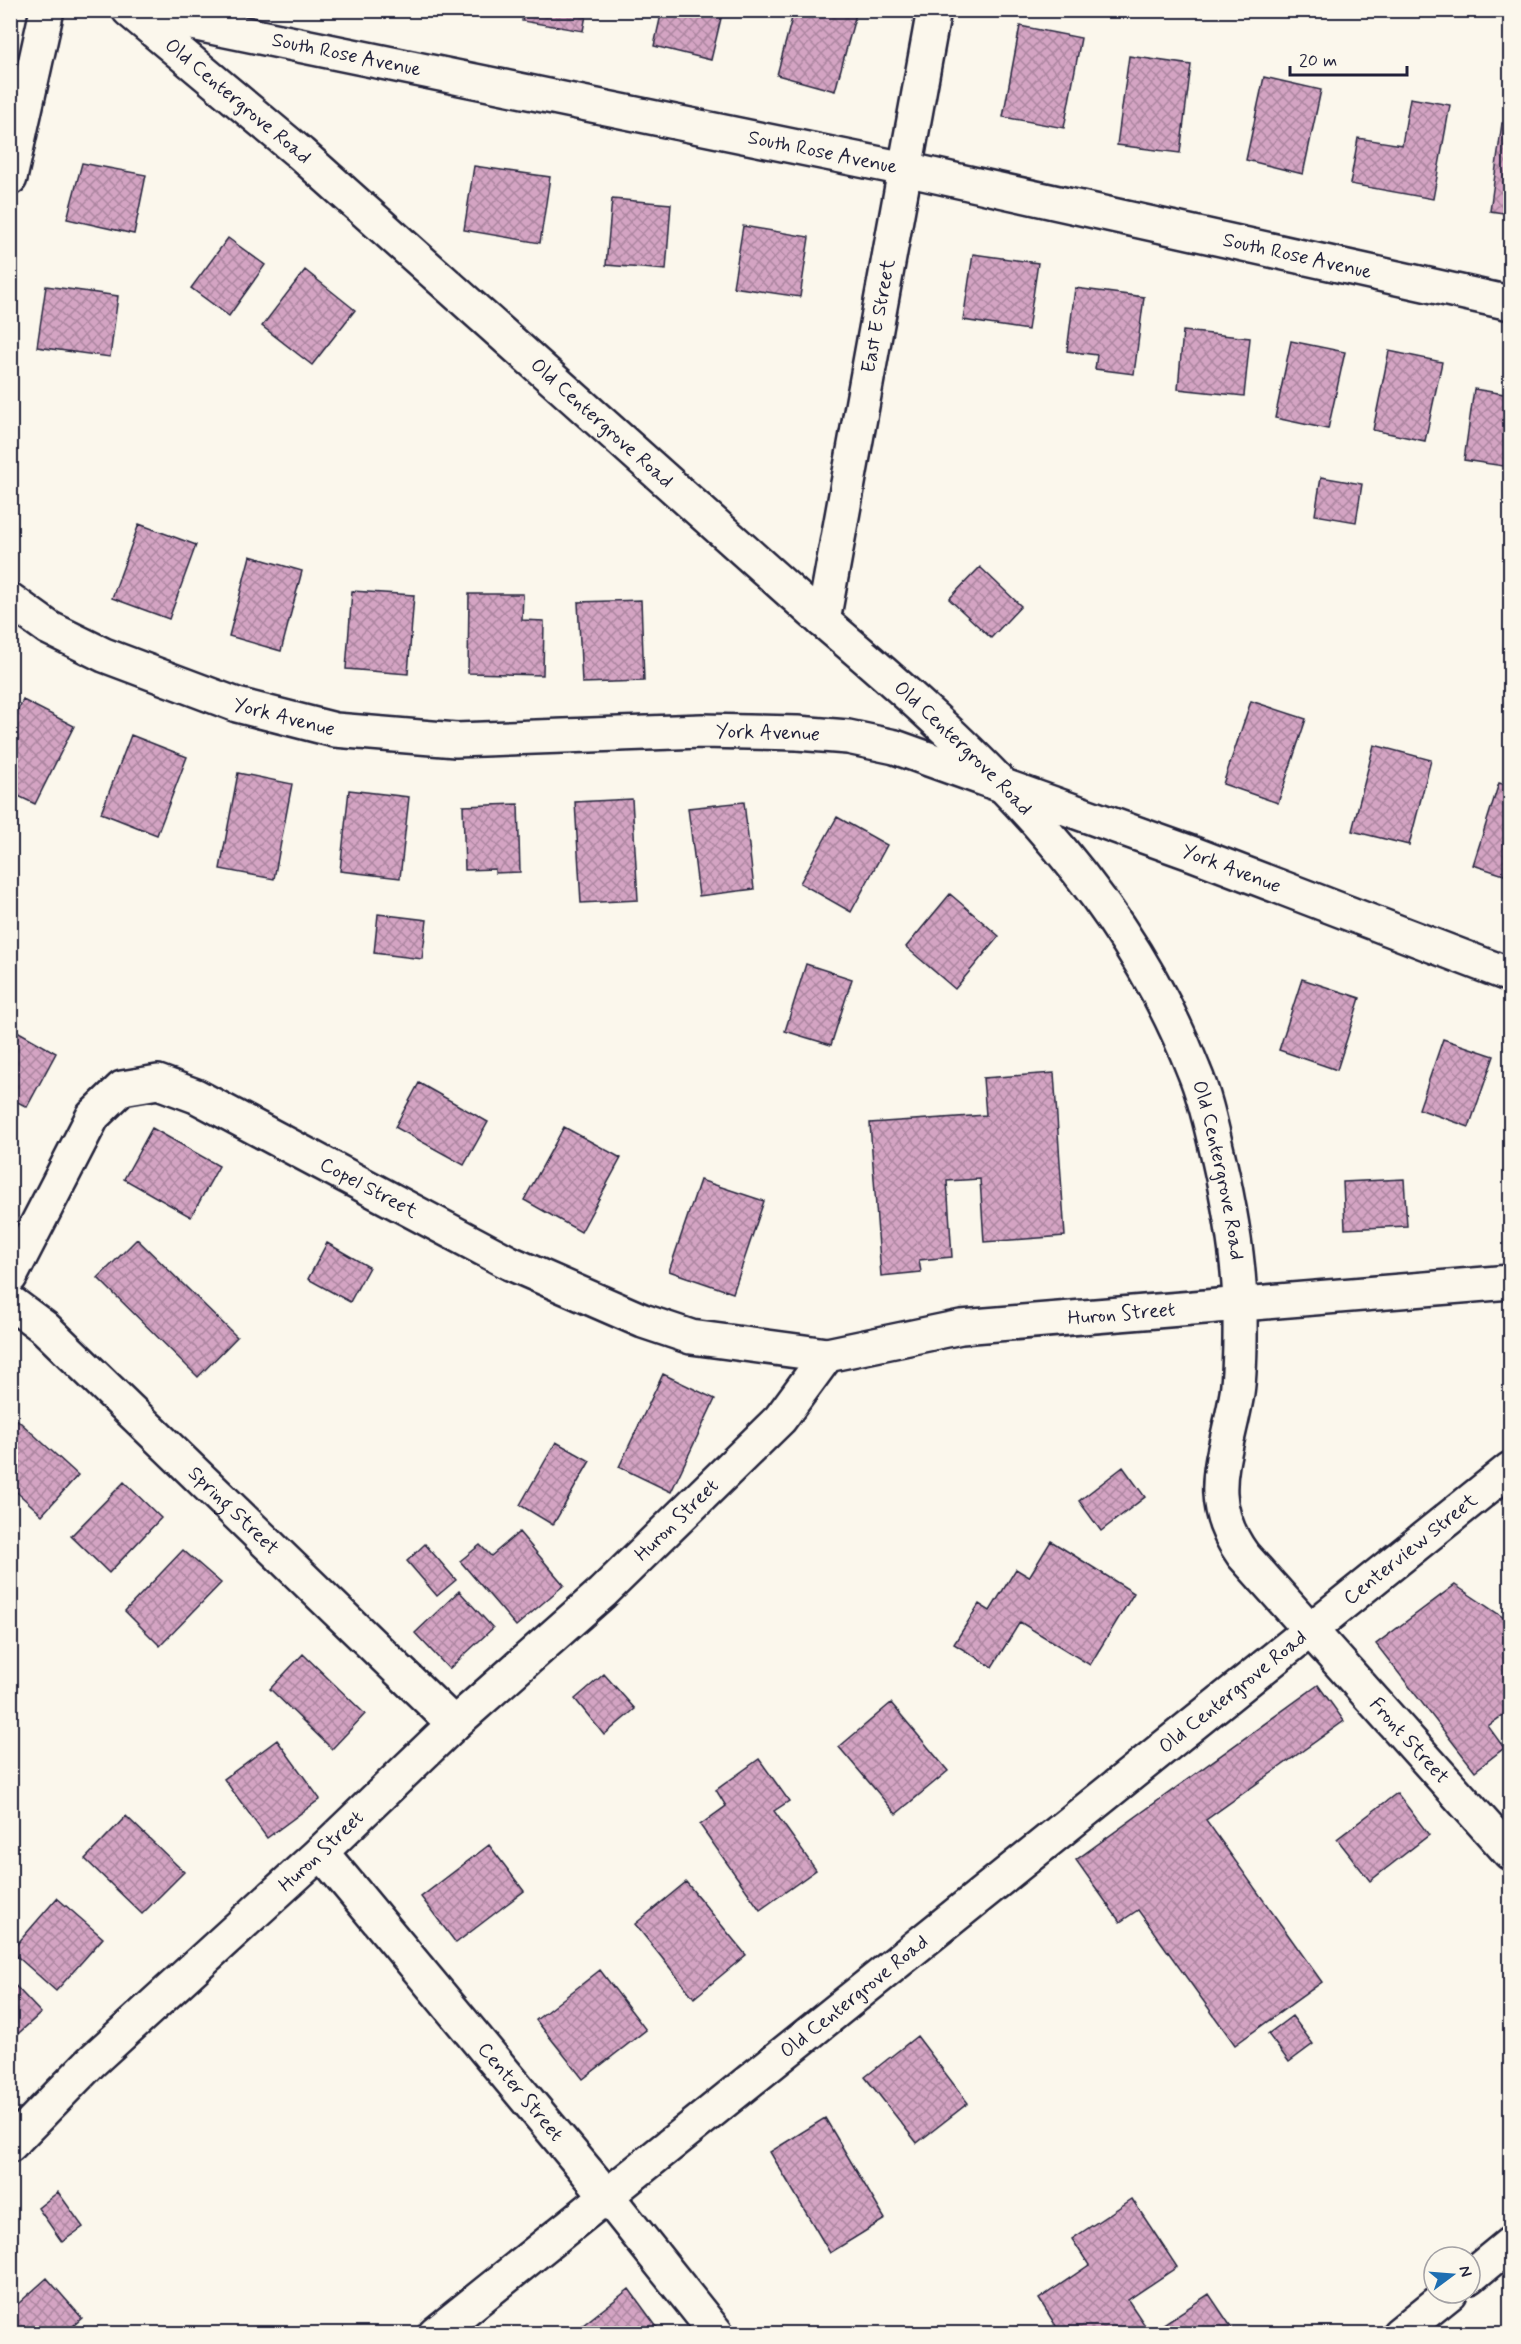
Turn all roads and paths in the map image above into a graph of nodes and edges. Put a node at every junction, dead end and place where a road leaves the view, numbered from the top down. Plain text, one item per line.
1 (47, 10) edge
2 (131, 10) edge
3 (934, 10) edge
4 (905, 169) junction
5 (10, 178) edge
6 (1510, 303) edge
7 (10, 600) edge
8 (823, 621) junction
9 (1007, 787) junction
10 (1510, 975) edge
11 (10, 1277) edge
12 (1510, 1282) edge
13 (10, 1302) edge
14 (1240, 1304) junction
15 (827, 1355) junction
16 (1510, 1469) edge
17 (1310, 1629) junction
18 (454, 1724) junction
19 (321, 1852) junction
20 (1510, 1853) edge
21 (10, 2145) edge
22 (607, 2196) junction
23 (1510, 2244) edge
24 (1482, 2267) edge
25 (1435, 2305) edge
26 (435, 2334) edge
27 (717, 2334) edge
28 (1399, 2334) edge

1 - 5 street
2 - 4 street, South Rose Avenue
2 - 8 street, Old Centergrove Road
3 - 4 street, East E Street
4 - 6 street, South Rose Avenue
4 - 8 street, East E Street
7 - 9 street, York Avenue
8 - 9 street, Old Centergrove Road
9 - 10 street, York Avenue
9 - 14 street, Old Centergrove Road
11 - 15 street, Copel Street
12 - 14 street, Huron Street
13 - 18 street, Spring Street
14 - 15 street, Huron Street
14 - 17 street, Old Centergrove Road
15 - 18 street, Huron Street
16 - 17 street, Centerview Street
17 - 20 street, Front Street
17 - 22 street, Old Centergrove Road
18 - 19 street, Huron Street
19 - 21 street, Huron Street
19 - 22 street, Center Street
22 - 26 street, Old Centergrove Road
22 - 27 street, Center Street
23 - 24 street
25 - 28 street

